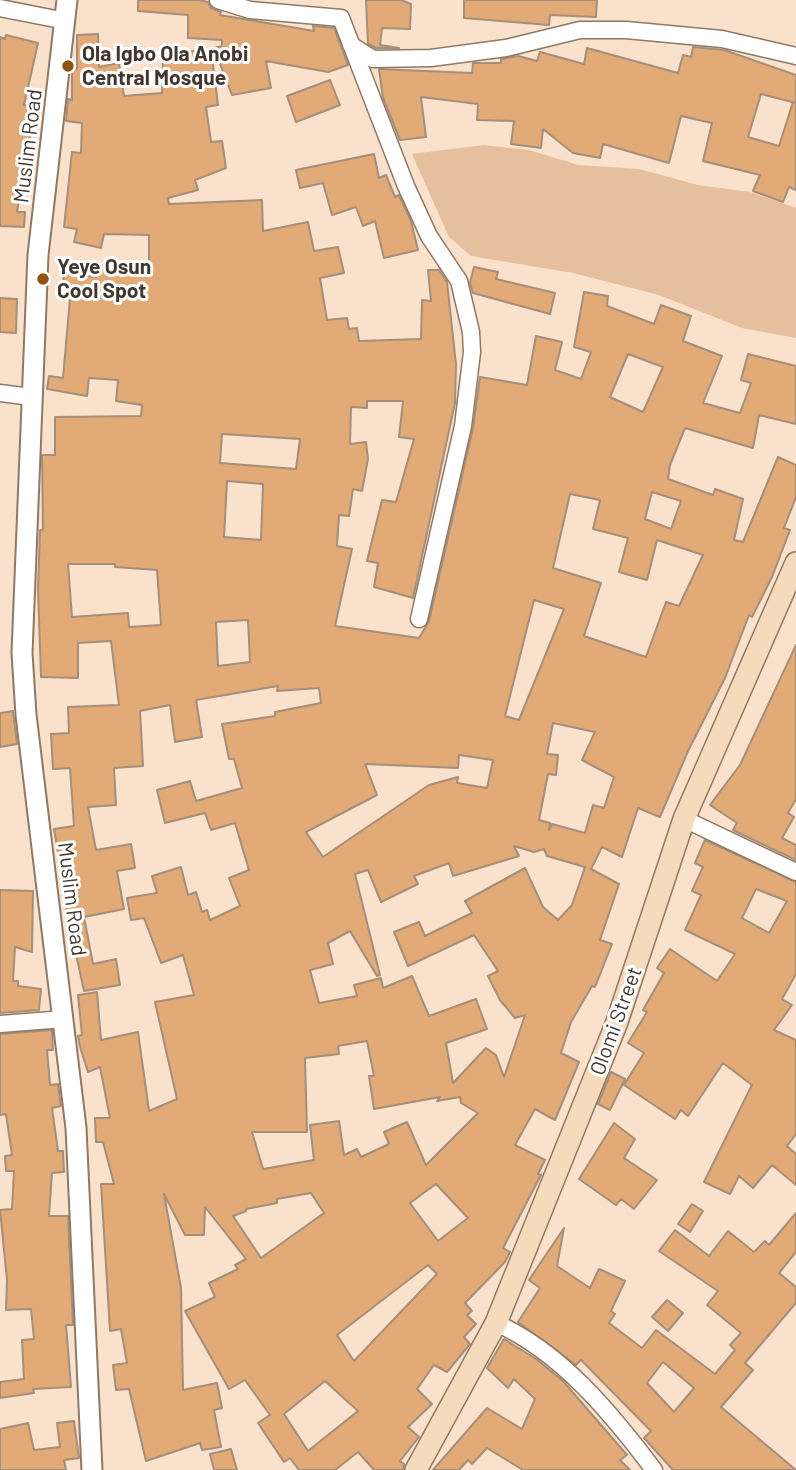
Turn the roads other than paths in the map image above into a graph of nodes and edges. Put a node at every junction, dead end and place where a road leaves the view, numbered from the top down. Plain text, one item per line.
1 (67, 0) edge
2 (218, 0) edge
3 (0, 8) edge
4 (65, 20) junction
5 (351, 45) junction
6 (796, 57) edge
7 (0, 393) edge
8 (31, 397) junction
9 (796, 563) edge
10 (419, 620) dead end
11 (684, 819) junction
12 (796, 872) edge
13 (64, 1019) junction
14 (0, 1024) edge
15 (496, 1323) junction
16 (92, 1470) edge
17 (416, 1470) edge
18 (654, 1470) edge

1 - 4 street, Muslim Road
2 - 5 street
3 - 4 street
4 - 8 street, Muslim Road
5 - 6 street
5 - 10 street
7 - 8 street
8 - 13 street, Muslim Road
9 - 11 main road, Olomi Street
11 - 12 street
11 - 15 main road, Olomi Street
13 - 14 street
13 - 16 street, Muslim Road
15 - 17 main road, Olomi Street
15 - 18 street

